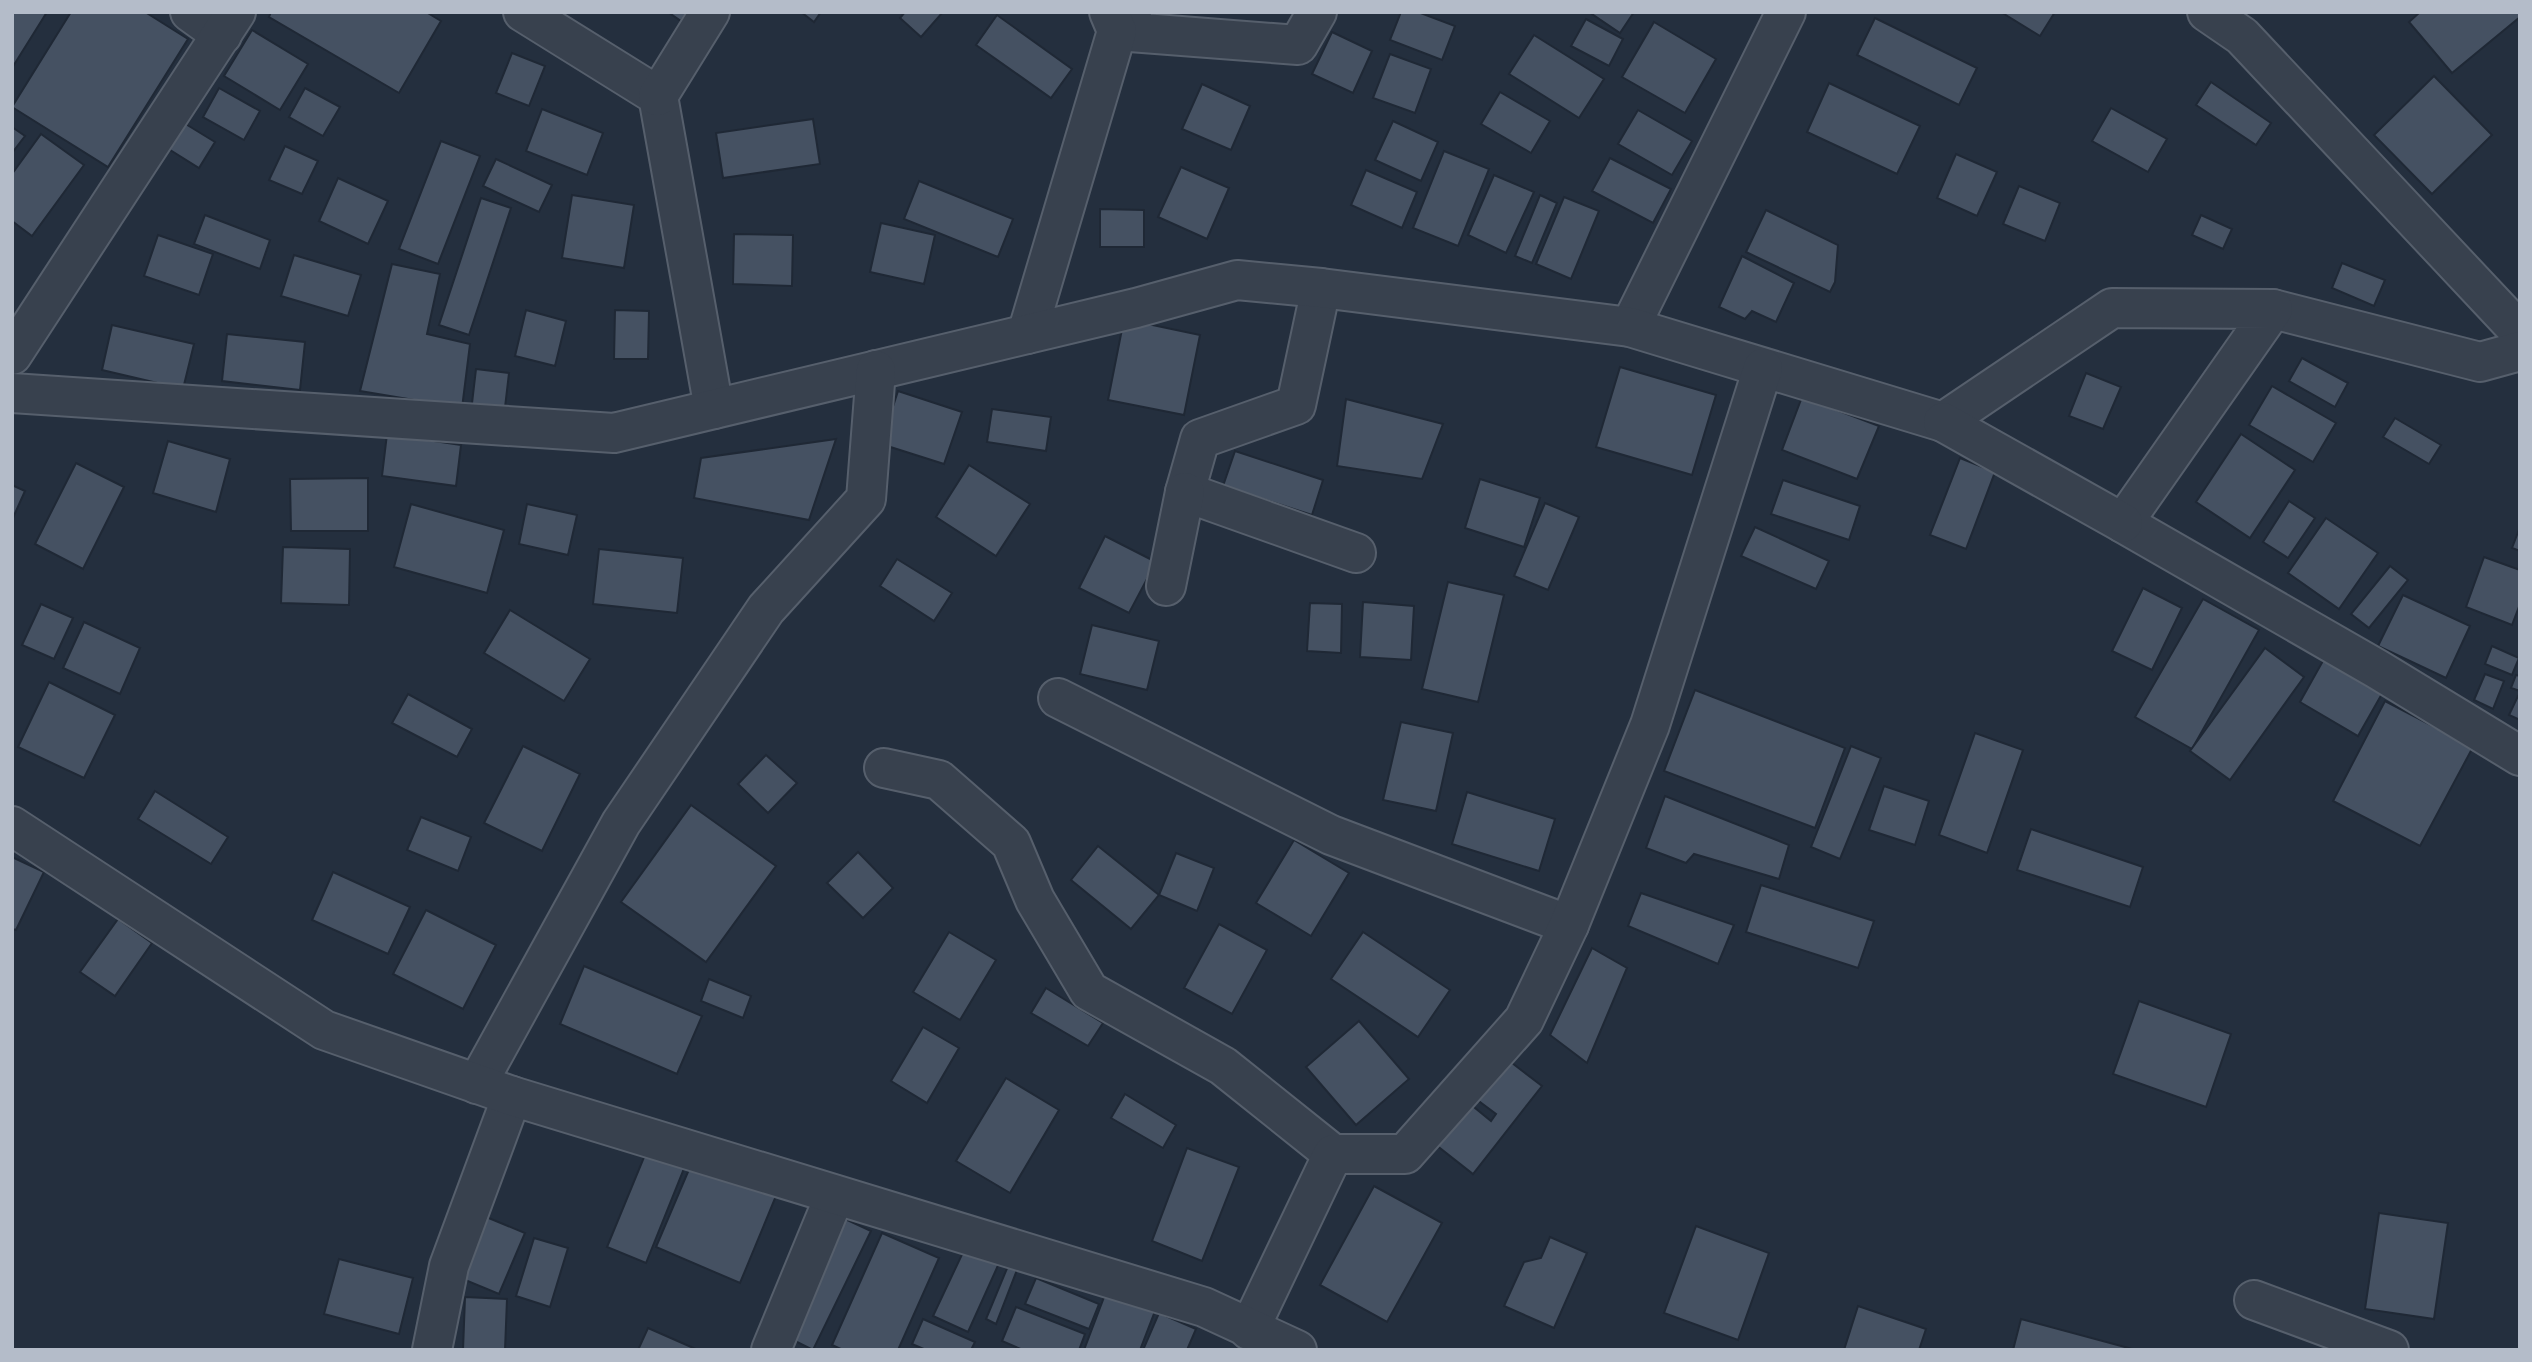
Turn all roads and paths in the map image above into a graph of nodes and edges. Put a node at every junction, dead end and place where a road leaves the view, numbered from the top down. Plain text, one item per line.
1 (190, 12) edge
2 (523, 12) edge
3 (710, 12) edge
4 (1317, 12) edge
5 (1786, 12) edge
6 (2207, 12) edge
7 (1119, 19) edge
8 (229, 24) edge
9 (658, 96) junction
10 (1321, 288) junction
11 (2273, 309) junction
12 (1630, 327) junction
13 (2520, 332) edge
14 (1027, 334) junction
15 (2520, 351) edge
16 (12, 355) edge
17 (1763, 368) junction
18 (876, 370) junction
19 (12, 393) edge
20 (714, 409) junction
21 (1943, 422) junction
22 (1185, 492) junction
23 (2123, 523) junction
24 (1356, 553) dead end
25 (1166, 586) dead end
26 (1058, 698) dead end
27 (2520, 756) edge
28 (884, 768) dead end
29 (12, 826) edge
30 (1569, 925) junction
31 (495, 1090) junction
32 (1333, 1154) junction
33 (835, 1195) junction
34 (2254, 1300) dead end
35 (1250, 1330) junction
36 (432, 1350) edge
37 (771, 1350) edge
38 (1297, 1350) edge
39 (2389, 1350) edge

1 - 8 street
2 - 9 street
3 - 9 street
4 - 7 street
5 - 12 street
6 - 13 street
7 - 14 street
8 - 16 street
9 - 20 street
10 - 12 street
10 - 14 street
10 - 22 street
11 - 15 street
11 - 21 street
11 - 23 street
12 - 17 street
14 - 18 street
17 - 21 street
17 - 30 street
18 - 20 street
18 - 31 street
19 - 20 street
21 - 23 street
22 - 24 street
22 - 25 street
23 - 27 street
26 - 30 street
28 - 32 street
29 - 31 street
30 - 32 street
31 - 33 street
31 - 36 street
32 - 35 street
33 - 35 street
33 - 37 street
34 - 39 street
35 - 38 street

